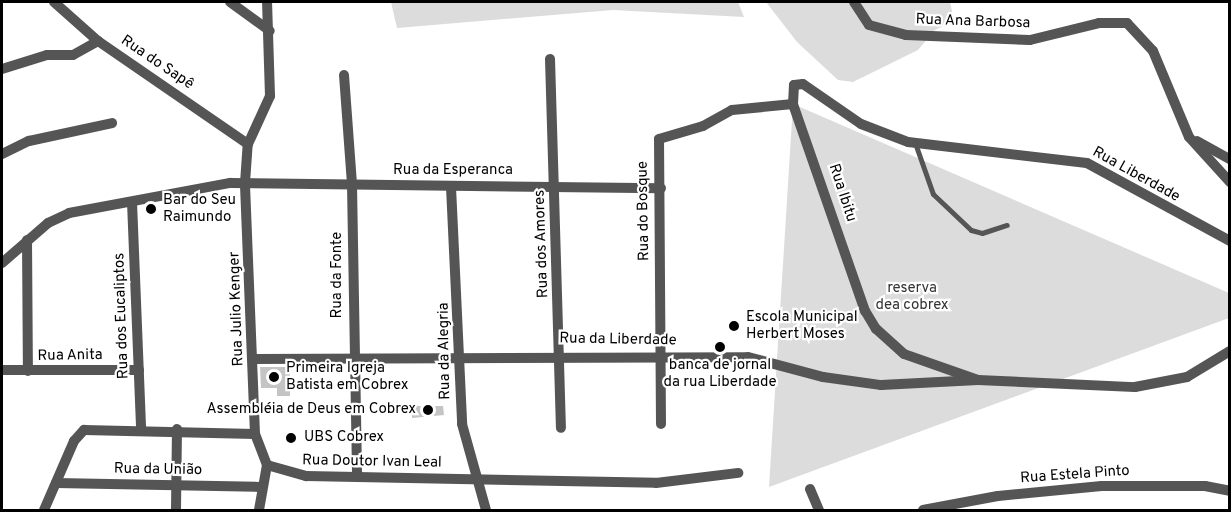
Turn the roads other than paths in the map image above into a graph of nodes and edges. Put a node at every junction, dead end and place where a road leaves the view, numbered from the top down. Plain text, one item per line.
1 (54, 2) edge
2 (230, 2) edge
3 (267, 2) edge
4 (854, 2) edge
5 (270, 31) junction
6 (98, 41) junction
7 (550, 59) dead end
8 (2, 69) edge
9 (344, 75) dead end
10 (793, 104) junction
11 (112, 123) dead end
12 (1190, 137) junction
13 (915, 143) junction
14 (248, 144) junction
15 (2, 154) edge
16 (1230, 159) edge
17 (1230, 182) edge
18 (245, 183) junction
19 (352, 185) junction
20 (555, 185) junction
21 (451, 187) junction
22 (661, 188) junction
23 (132, 202) junction
24 (1007, 225) dead end
25 (27, 240) junction
26 (1230, 241) edge
27 (2, 263) edge
28 (1230, 351) edge
29 (560, 354) junction
30 (354, 355) junction
31 (461, 355) junction
32 (661, 356) junction
33 (254, 359) junction
34 (2, 370) edge
35 (139, 370) junction
36 (28, 371) junction
37 (978, 380) junction
38 (661, 424) dead end
39 (141, 428) junction
40 (561, 428) dead end
41 (177, 429) junction
42 (255, 434) junction
43 (267, 465) junction
44 (738, 473) dead end
45 (357, 475) junction
46 (478, 479) junction
47 (56, 483) junction
48 (176, 486) junction
49 (260, 487) junction
50 (810, 489) dead end
51 (1230, 491) edge
52 (945, 508) edge
53 (44, 510) edge
54 (176, 510) edge
55 (259, 510) edge
56 (486, 510) edge
57 (819, 510) edge
58 (923, 510) edge

1 - 6 street, Rua do Sapê
2 - 5 street
3 - 5 street
4 - 12 street, Rua Ana Barbosa
5 - 14 street
6 - 8 street
6 - 14 street, Rua do Sapê
7 - 20 street, Rua dos Amores
9 - 19 street, Rua da Fonte
10 - 13 street
10 - 22 street, Rua do Bosque
10 - 37 street, Rua Ibitu
11 - 15 street
12 - 16 street
12 - 17 street, Rua Ana Barbosa
13 - 24 lane
13 - 26 street, Rua Liberdade
14 - 18 street, Rua Julio Kenger
18 - 19 street, Rua da Esperanca
18 - 23 street, Rua da Esperanca
18 - 33 street, Rua Julio Kenger
19 - 21 street, Rua da Esperanca
19 - 30 street, Rua da Fonte
20 - 21 street, Rua da Esperanca
20 - 22 street, Rua da Esperanca
20 - 29 street, Rua dos Amores
21 - 31 street, Rua da Alegria
22 - 32 street, Rua do Bosque
23 - 25 street, Rua da Esperanca
23 - 35 street, Rua dos Eucaliptos
25 - 27 street, Rua da Esperanca
25 - 36 street
28 - 37 street
29 - 31 street, Rua da Liberdade
29 - 32 street, Rua da Liberdade
29 - 40 street, Rua dos Amores
30 - 31 street, Rua da Liberdade
30 - 33 street, Rua da Liberdade
30 - 45 street, Rua da Fonte
31 - 46 street, Rua da Alegria
32 - 37 street, Rua da Liberdade
32 - 38 street, Rua do Bosque
33 - 42 street, Rua Julio Kenger
34 - 36 street, Rua Anita
35 - 36 street, Rua Anita
35 - 39 street, Rua dos Eucaliptos
39 - 41 street
39 - 47 street
41 - 42 street
41 - 48 street
42 - 43 street
43 - 45 street, Rua Doutor Ivan Leal
43 - 49 street
44 - 46 street, Rua Doutor Ivan Leal
45 - 46 street, Rua Doutor Ivan Leal
46 - 56 street, Rua da Alegria
47 - 48 street, Rua da União
47 - 53 street
48 - 49 street, Rua da União
48 - 54 street
49 - 55 street
50 - 57 street
51 - 52 street, Rua Estela Pinto
52 - 58 street, Rua Estela Pinto

